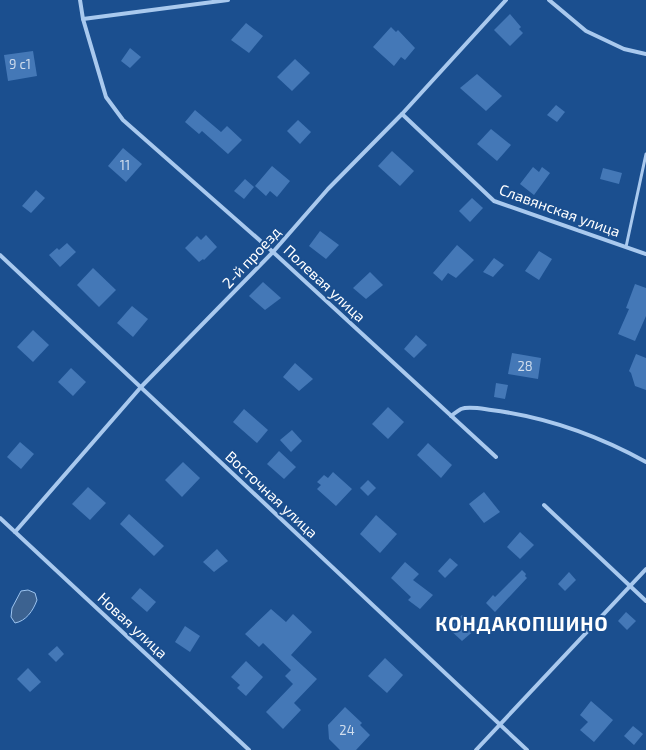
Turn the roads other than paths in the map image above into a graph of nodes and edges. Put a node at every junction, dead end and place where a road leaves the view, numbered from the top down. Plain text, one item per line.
1 (80, 0) edge
2 (228, 0) edge
3 (506, 0) edge
4 (549, 0) edge
5 (83, 19) junction
6 (646, 54) edge
7 (402, 114) junction
8 (646, 154) edge
9 (626, 247) junction
10 (273, 252) junction
11 (646, 254) edge
12 (0, 255) edge
13 (141, 387) junction
14 (450, 416) junction
15 (496, 457) dead end
16 (646, 462) edge
17 (544, 505) dead end
18 (0, 518) edge
19 (15, 532) junction
20 (646, 569) edge
21 (630, 586) junction
22 (646, 601) edge
23 (499, 724) junction
24 (249, 750) edge
25 (476, 750) edge
26 (527, 750) edge

1 - 5 street, Полевая улица
2 - 5 street
3 - 7 street, 2-й проезд
4 - 6 street
5 - 10 street, Полевая улица
7 - 9 street, Славянская улица
7 - 10 street, 2-й проезд
8 - 9 lane
9 - 11 street, Славянская улица
10 - 13 street, 2-й проезд
10 - 14 street, Полевая улица
12 - 13 street, Восточная улица
13 - 19 street, 2-й проезд
13 - 23 street, Восточная улица
14 - 15 street, Полевая улица
14 - 16 street
17 - 21 street
18 - 19 street, Новая улица
19 - 24 street, Новая улица
20 - 21 street
21 - 22 street
21 - 23 street
23 - 25 street
23 - 26 street, Восточная улица

